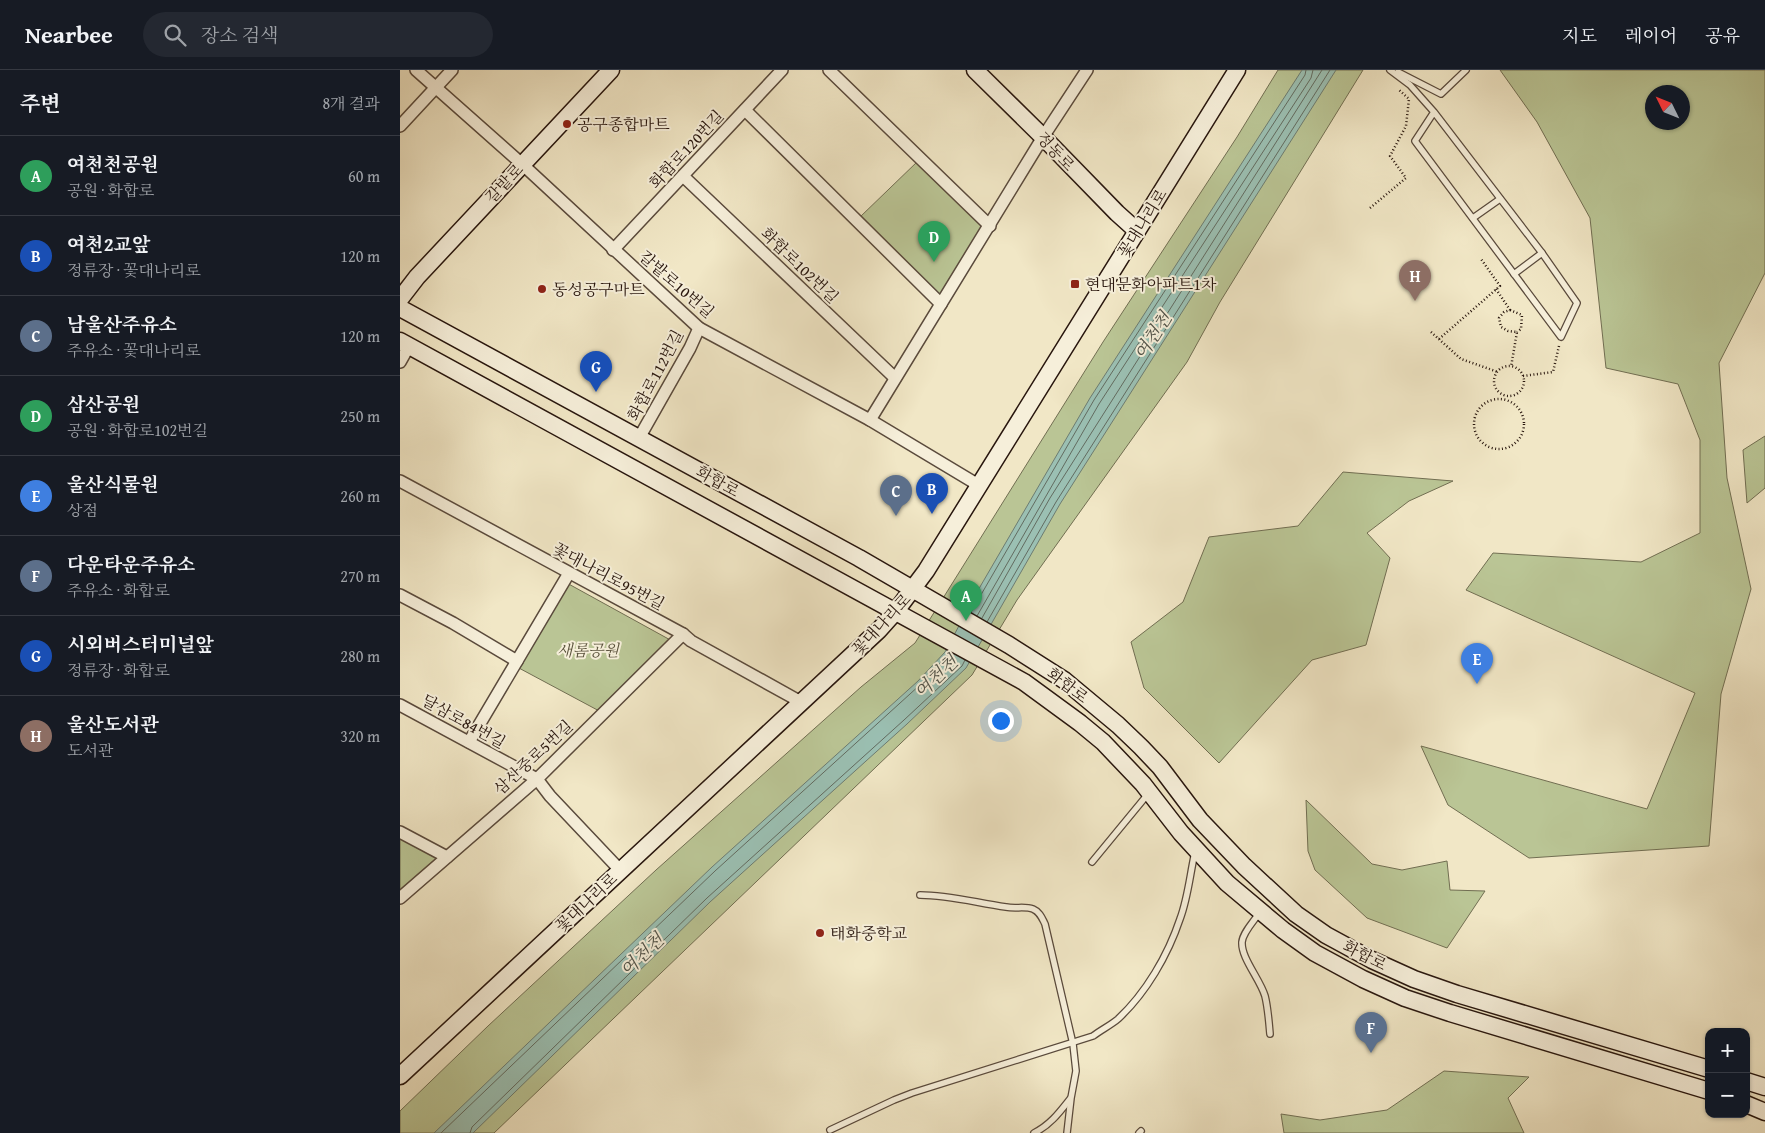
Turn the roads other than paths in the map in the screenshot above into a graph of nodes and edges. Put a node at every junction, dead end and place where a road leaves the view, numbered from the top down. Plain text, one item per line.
1 (416, 70) edge
2 (452, 70) edge
3 (611, 70) edge
4 (782, 70) edge
5 (829, 70) edge
6 (975, 70) edge
7 (1087, 70) edge
8 (1237, 70) edge
9 (1466, 70) edge
10 (1393, 71) edge
11 (435, 88) junction
12 (745, 110) junction
13 (1434, 112) junction
14 (400, 126) edge
15 (1043, 136) junction
16 (522, 164) junction
17 (683, 176) junction
18 (1500, 199) junction
19 (1473, 218) junction
20 (990, 226) junction
21 (1137, 231) junction
22 (613, 250) junction
23 (1542, 253) junction
24 (1514, 274) junction
25 (400, 299) edge
26 (941, 304) junction
27 (400, 308) edge
28 (699, 328) junction
29 (404, 344) edge
30 (400, 362) edge
31 (895, 378) junction
32 (870, 420) junction
33 (640, 438) junction
34 (400, 481) edge
35 (980, 486) junction
36 (569, 573) junction
37 (913, 590) junction
38 (400, 595) edge
39 (896, 611) junction
40 (683, 634) junction
41 (517, 661) junction
42 (801, 702) junction
43 (400, 705) edge
44 (469, 742) junction
45 (537, 779) junction
46 (1149, 792) junction
47 (400, 832) edge
48 (1195, 850) junction
49 (447, 857) junction
50 (1092, 862) dead end
51 (620, 870) junction
52 (920, 896) dead end
53 (400, 898) edge
54 (1260, 912) junction
55 (1270, 1034) dead end
56 (1073, 1044) junction
57 (1705, 1068) edge
58 (400, 1076) edge
59 (1750, 1082) edge
60 (1765, 1087) edge
61 (1705, 1090) edge
62 (1071, 1098) junction
63 (1750, 1106) edge
64 (1765, 1112) edge
65 (830, 1130) dead end
66 (1034, 1133) edge
67 (1067, 1133) edge

1 - 11 street, 갈밭로10번길
2 - 11 street
3 - 16 main road, 갈밭로
4 - 12 street, 화합로120번길
5 - 20 street
6 - 15 main road, 정동로
7 - 15 street
8 - 21 main road, 꽃대나리로
9 - 10 lane
10 - 13 lane
11 - 14 street
11 - 16 street, 갈밭로10번길
12 - 17 street, 화합로120번길
12 - 26 street
13 - 18 lane
13 - 19 lane
15 - 20 street
15 - 21 main road, 정동로
16 - 22 street, 갈밭로10번길
16 - 25 main road, 갈밭로
17 - 22 street, 화합로120번길
17 - 31 street, 화합로102번길
18 - 19 lane
18 - 23 lane
19 - 24 lane
20 - 26 street
21 - 35 main road, 꽃대나리로
22 - 28 street, 갈밭로10번길
23 - 24 lane
23 - 24 lane
26 - 31 street
27 - 33 main road, 화합로
28 - 32 street, 갈밭로10번길
28 - 33 street, 화합로112번길
29 - 30 street
29 - 39 main road, 화합로
31 - 32 street
32 - 35 street, 갈밭로10번길
33 - 37 main road, 화합로
34 - 36 street, 꽃대나리로95번길
35 - 37 main road, 꽃대나리로
36 - 40 street, 꽃대나리로95번길
36 - 41 street
37 - 39 main road, 꽃대나리로
37 - 57 main road, 화합로
38 - 41 street
39 - 42 main road, 꽃대나리로
39 - 46 main road, 화합로
40 - 42 street, 꽃대나리로95번길
40 - 45 street, 삼산중로5번길
41 - 44 street
42 - 51 main road, 꽃대나리로
43 - 44 street, 달삼로84번길
44 - 45 street, 달삼로84번길
45 - 49 street, 삼산중로5번길
45 - 51 street, 달삼로84번길
46 - 48 main road, 화합로
46 - 50 lane
47 - 49 street
48 - 54 main road, 화합로
48 - 56 lane
49 - 53 street, 삼산중로5번길
51 - 58 main road, 꽃대나리로
52 - 56 lane
54 - 55 lane
54 - 61 main road, 화합로
56 - 62 lane
56 - 65 lane
59 - 60 main road
62 - 66 lane
62 - 67 lane
63 - 64 main road

